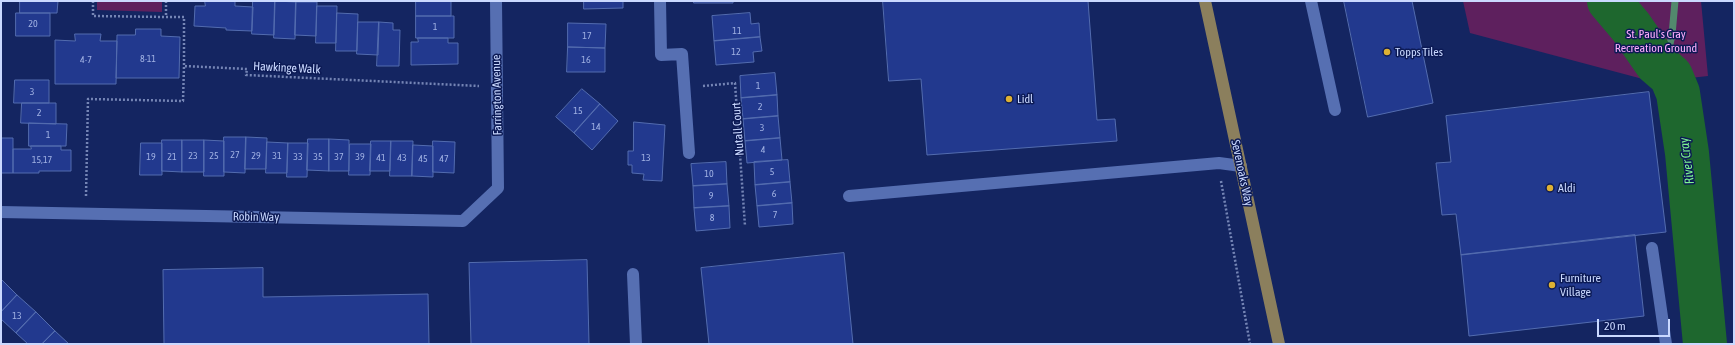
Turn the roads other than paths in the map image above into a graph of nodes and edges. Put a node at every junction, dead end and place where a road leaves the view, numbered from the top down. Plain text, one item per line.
1 (496, 1) edge
2 (660, 1) edge
3 (1205, 1) edge
4 (1311, 1) edge
5 (1335, 110) dead end
6 (689, 153) dead end
7 (1240, 166) junction
8 (498, 188) joint
9 (849, 196) dead end
10 (1, 212) edge
11 (1652, 248) dead end
12 (633, 274) dead end
13 (636, 344) edge
14 (1279, 344) edge
15 (1666, 344) edge

1 - 8 street, Farrington Avenue
2 - 6 street
3 - 7 main road, Sevenoaks Way
4 - 5 street
7 - 9 street
7 - 14 main road, Sevenoaks Way
8 - 10 street, Robin Way
11 - 15 street
12 - 13 street

